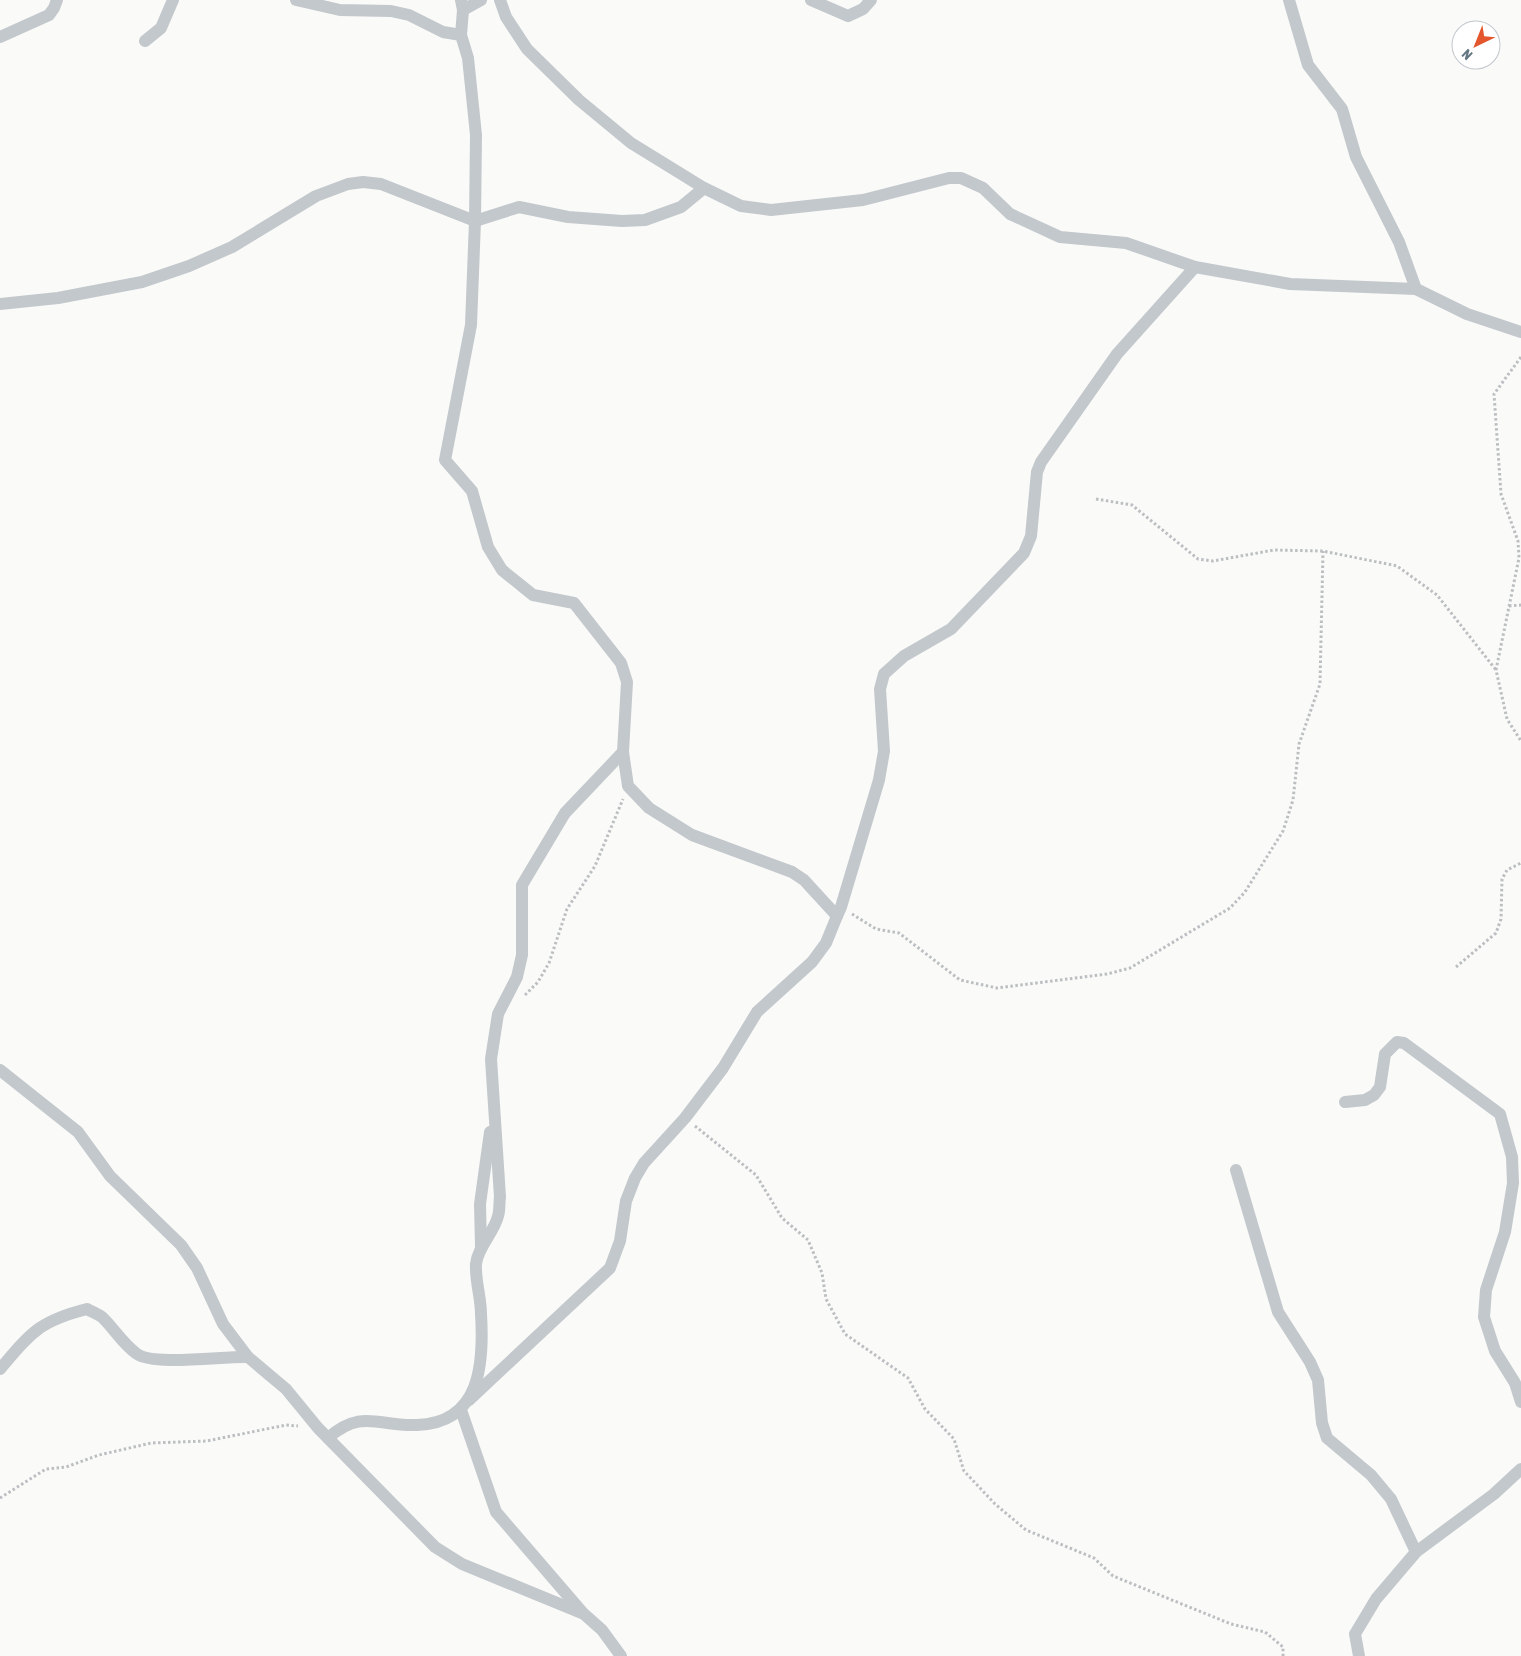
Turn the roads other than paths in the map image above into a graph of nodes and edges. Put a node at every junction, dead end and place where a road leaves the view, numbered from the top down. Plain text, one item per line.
1 (57, 0) edge
2 (173, 0) edge
3 (296, 0) edge
4 (481, 0) edge
5 (500, 0) edge
6 (811, 0) edge
7 (871, 0) edge
8 (1289, 0) edge
9 (462, 5) edge
10 (462, 35) junction
11 (0, 37) edge
12 (144, 41) dead end
13 (704, 188) junction
14 (475, 221) junction
15 (1194, 267) junction
16 (1416, 289) junction
17 (0, 304) edge
18 (1521, 332) edge
19 (623, 752) junction
20 (839, 911) junction
21 (0, 1070) edge
22 (494, 1102) junction
23 (1345, 1102) dead end
24 (1236, 1170) dead end
25 (482, 1248) junction
26 (248, 1357) junction
27 (0, 1369) edge
28 (1521, 1402) edge
29 (465, 1405) junction
30 (328, 1438) junction
31 (1521, 1469) edge
32 (1416, 1552) junction
33 (584, 1614) junction
34 (620, 1656) edge
35 (1359, 1656) edge

1 - 11 street
2 - 12 street
3 - 10 street
4 - 9 street
5 - 13 street
6 - 7 street
8 - 16 street
9 - 10 street
10 - 14 street
13 - 14 street
13 - 15 street
14 - 17 street
14 - 19 street
15 - 16 street
15 - 20 street
16 - 18 street
19 - 20 street
19 - 22 street
20 - 29 street
21 - 26 street
22 - 25 street
22 - 25 street
23 - 28 street
24 - 32 street
25 - 29 street
26 - 27 street
26 - 30 street
29 - 30 street
29 - 33 street
30 - 33 street
31 - 32 street
32 - 35 street
33 - 34 street

